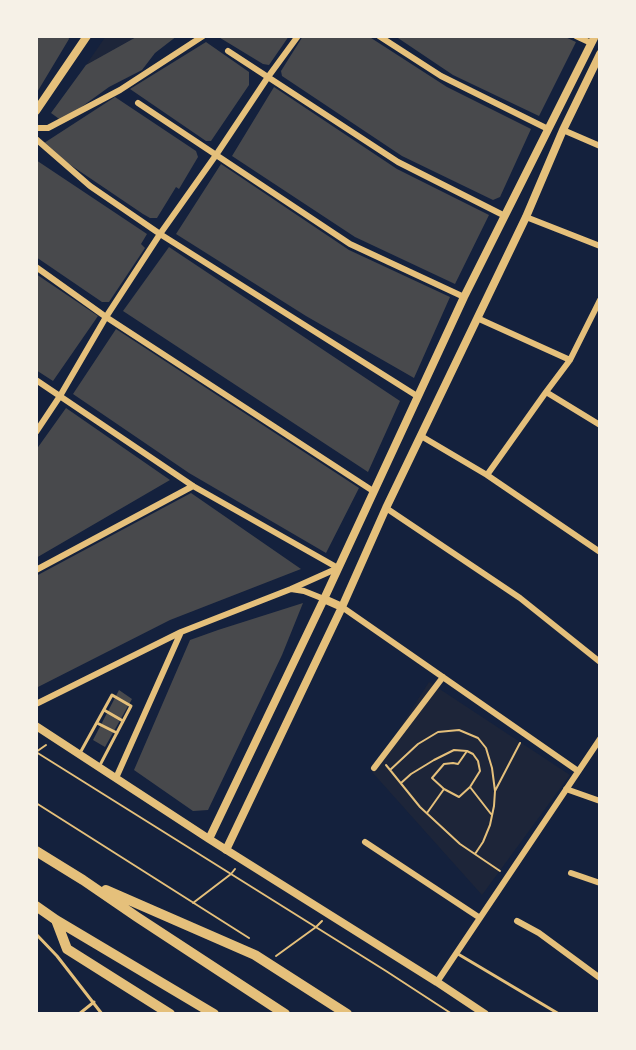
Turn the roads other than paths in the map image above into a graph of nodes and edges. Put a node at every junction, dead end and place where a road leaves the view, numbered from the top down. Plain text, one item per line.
1 (87, 36) edge
2 (203, 36) edge
3 (297, 36) edge
4 (379, 36) edge
5 (576, 36) edge
6 (593, 40) edge
7 (228, 51) dead end
8 (600, 54) edge
9 (268, 76) junction
10 (138, 103) dead end
11 (36, 111) edge
12 (36, 128) edge
13 (548, 129) junction
14 (563, 130) junction
15 (36, 139) edge
16 (600, 146) edge
17 (216, 155) junction
18 (505, 216) junction
19 (526, 217) junction
20 (160, 234) junction
21 (600, 246) edge
22 (36, 267) edge
23 (464, 297) junction
24 (599, 304) edge
25 (106, 317) junction
26 (477, 318) junction
27 (570, 360) junction
28 (36, 380) edge
29 (546, 392) junction
30 (60, 396) junction
31 (417, 396) junction
32 (600, 425) edge
33 (36, 432) edge
34 (421, 436) junction
35 (487, 475) junction
36 (193, 486) junction
37 (373, 491) junction
38 (386, 508) junction
39 (600, 552) edge
40 (338, 568) junction
41 (36, 570) edge
42 (291, 589) junction
43 (324, 599) junction
44 (342, 607) junction
45 (181, 632) junction
46 (600, 662) edge
47 (443, 677) junction
48 (36, 704) edge
49 (104, 710) junction
50 (123, 721) junction
51 (97, 723) junction
52 (36, 726) edge
53 (117, 733) junction
54 (600, 739) edge
55 (79, 755) junction
56 (99, 767) junction
57 (374, 768) dead end
58 (578, 771) junction
59 (116, 778) junction
60 (566, 789) junction
61 (600, 801) edge
62 (209, 839) junction
63 (365, 842) dead end
64 (226, 850) junction
65 (36, 851) edge
66 (571, 873) dead end
67 (83, 880) junction
68 (600, 883) edge
69 (36, 906) edge
70 (480, 918) junction
71 (56, 920) junction
72 (517, 921) dead end
73 (36, 934) edge
74 (456, 953) junction
75 (600, 978) edge
76 (437, 982) junction
77 (94, 1002) junction
78 (79, 1014) edge
79 (102, 1014) edge
80 (170, 1014) edge
81 (214, 1014) edge
82 (285, 1014) edge
83 (347, 1014) edge
84 (485, 1014) edge
85 (559, 1014) edge

1 - 11 street
2 - 12 street
3 - 9 street
4 - 13 street
5 - 6 street
6 - 13 street
7 - 9 street
8 - 14 street
9 - 17 street
9 - 18 street
10 - 17 street
13 - 18 street
14 - 16 street
14 - 19 street
15 - 20 street
17 - 20 street
17 - 23 street
18 - 23 street
19 - 21 street
19 - 26 street
20 - 25 street
20 - 31 street
22 - 25 street
23 - 31 street
24 - 27 street
25 - 30 street
25 - 37 street
26 - 27 street
26 - 34 street
27 - 29 street
28 - 30 street
29 - 32 street
29 - 35 street
30 - 33 street
30 - 36 street
31 - 37 street
34 - 35 street
34 - 38 street
35 - 39 street
36 - 40 street
36 - 41 street
37 - 40 street
38 - 44 street
38 - 46 street
40 - 42 street
40 - 43 street
42 - 43 street
42 - 45 street
43 - 44 street
43 - 62 street
44 - 47 street
44 - 64 street
45 - 48 street
45 - 59 street
47 - 57 street
47 - 58 street
49 - 50 lane
49 - 50 lane
49 - 51 lane
50 - 53 lane
51 - 53 lane
51 - 55 lane
52 - 55 street
53 - 56 lane
54 - 58 street
55 - 56 street
56 - 59 street
58 - 60 street
59 - 62 street
60 - 61 street
60 - 70 street
62 - 64 street
63 - 70 street
64 - 76 street
65 - 67 highway
66 - 68 street
67 - 82 highway
67 - 83 highway
69 - 71 highway
70 - 74 street
71 - 80 highway
71 - 81 highway
72 - 75 street
73 - 77 lane
74 - 76 street
74 - 85 lane
76 - 84 street
77 - 78 lane
77 - 79 lane

